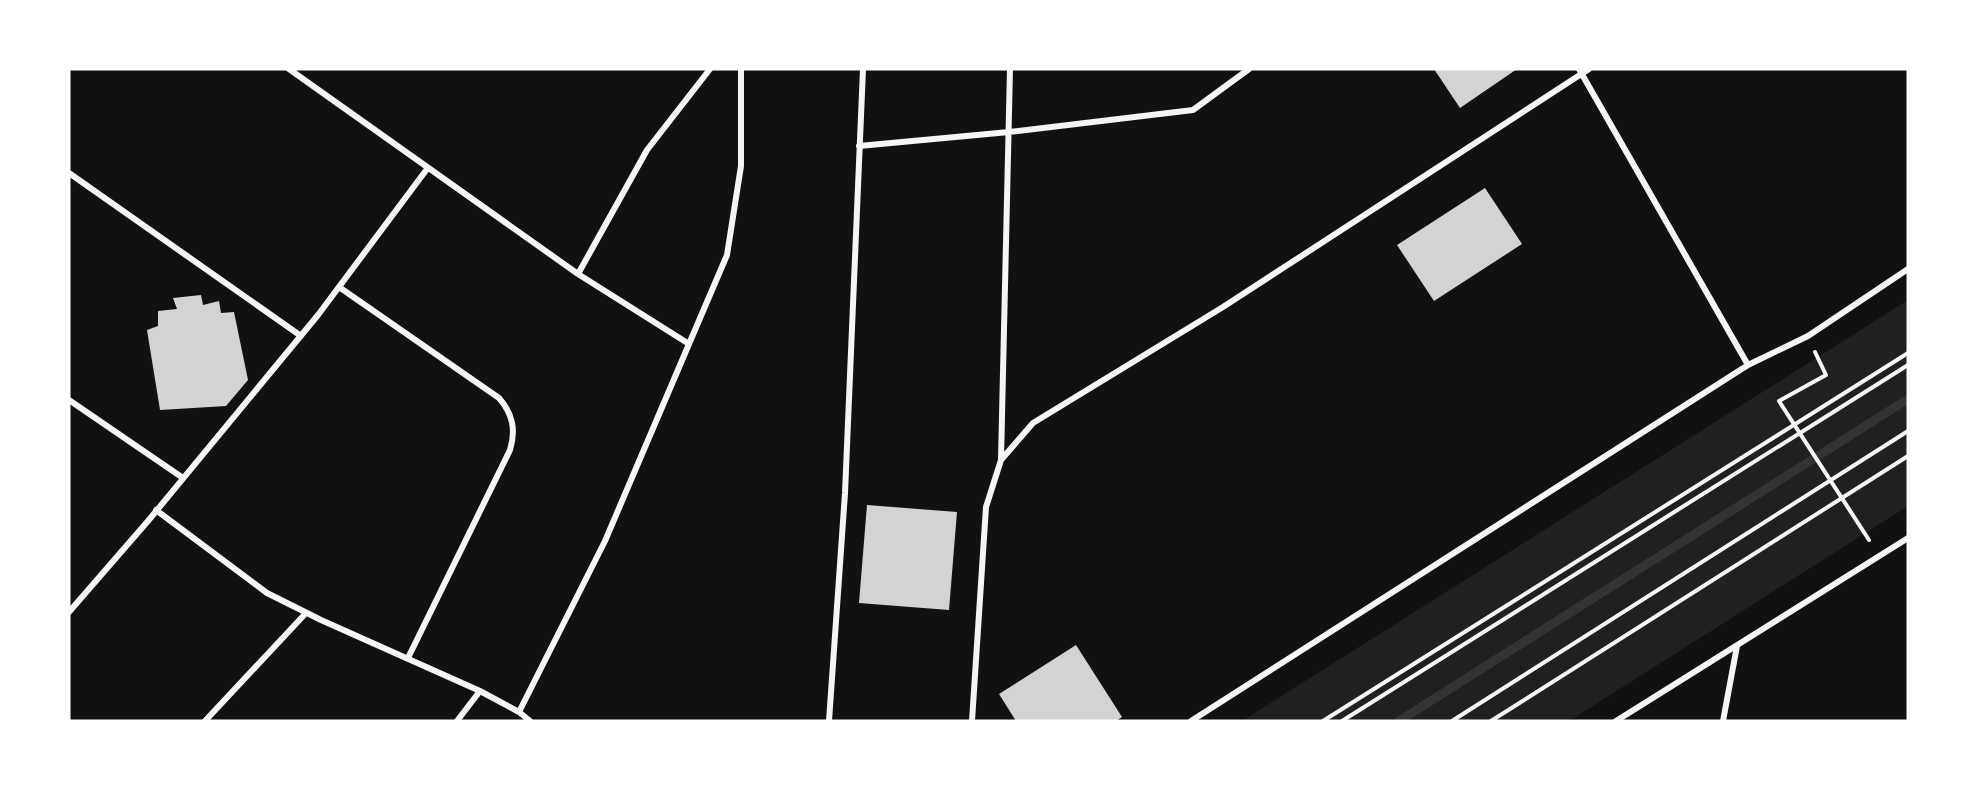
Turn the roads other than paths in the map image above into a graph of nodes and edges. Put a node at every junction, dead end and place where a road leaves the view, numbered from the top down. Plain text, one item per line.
1 (289, 69) edge
2 (710, 69) edge
3 (741, 69) edge
4 (863, 69) edge
5 (1010, 69) edge
6 (1249, 69) edge
7 (1589, 69) edge
8 (1580, 71) edge
9 (1009, 132) junction
10 (859, 146) junction
11 (427, 169) junction
12 (69, 174) edge
13 (1908, 269) edge
14 (578, 274) junction
15 (339, 287) junction
16 (301, 336) junction
17 (689, 344) junction
18 (1748, 366) junction
19 (69, 400) edge
20 (1001, 460) junction
21 (183, 478) junction
22 (156, 510) junction
23 (1908, 538) edge
24 (69, 612) edge
25 (306, 613) junction
26 (1737, 646) junction
27 (408, 658) junction
28 (480, 691) junction
29 (519, 712) junction
30 (205, 721) edge
31 (457, 721) edge
32 (530, 721) edge
33 (829, 721) edge
34 (972, 721) edge
35 (1191, 721) edge
36 (1616, 721) edge
37 (1723, 721) edge

1 - 11 street
2 - 14 street
3 - 17 street
4 - 10 street
5 - 9 street
6 - 9 street
7 - 8 street
8 - 18 street
8 - 20 street
9 - 10 street
9 - 20 street
10 - 33 street
11 - 14 street
11 - 15 street
12 - 16 street
13 - 18 street
14 - 17 street
15 - 16 street
15 - 27 street
16 - 21 street
17 - 29 street
18 - 35 street
19 - 21 street
20 - 34 street
21 - 22 street
22 - 24 street
22 - 25 street
23 - 26 street
25 - 27 street
25 - 30 street
26 - 36 street
26 - 37 street
27 - 28 street
28 - 29 street
28 - 31 street
29 - 32 street

